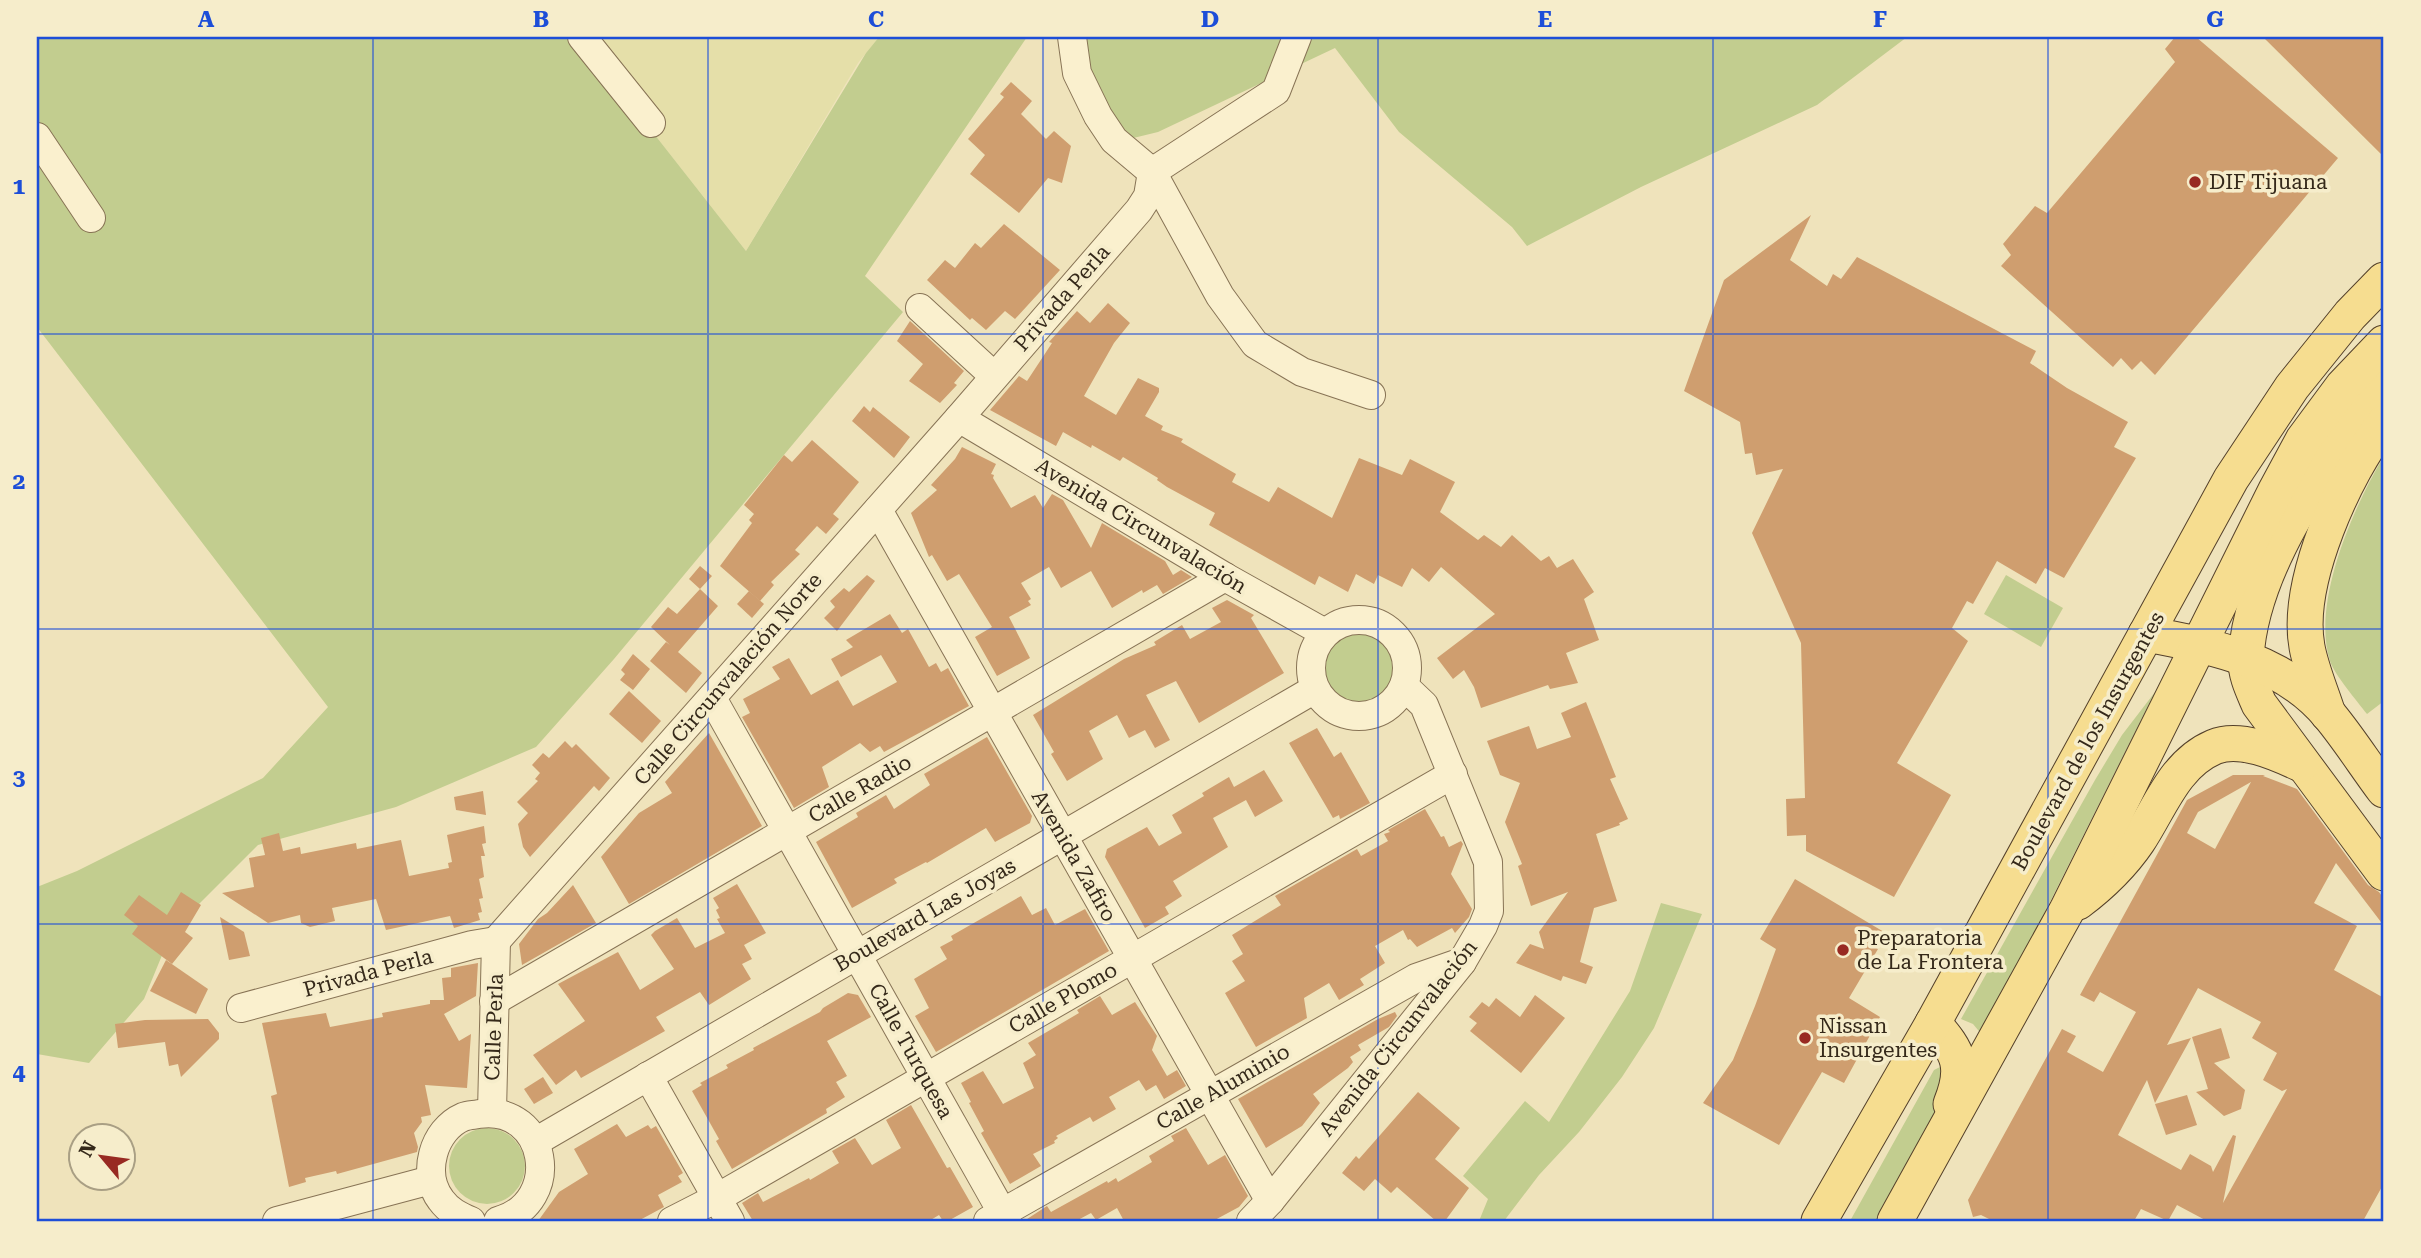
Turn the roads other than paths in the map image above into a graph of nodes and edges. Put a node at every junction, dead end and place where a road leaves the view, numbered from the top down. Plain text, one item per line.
1 (582, 37) edge
2 (1072, 37) edge
3 (1297, 37) edge
4 (651, 123) dead end
5 (37, 137) edge
6 (1152, 172) junction
7 (91, 218) dead end
8 (2384, 280) edge
9 (920, 308) dead end
10 (2384, 343) edge
11 (993, 376) junction
12 (2384, 383) edge
13 (1371, 395) dead end
14 (959, 418) junction
15 (2384, 423) edge
16 (878, 510) junction
17 (1225, 578) junction
18 (1325, 633) junction
19 (2146, 634) junction
20 (2200, 643) junction
21 (2246, 659) junction
22 (1404, 685) junction
23 (1315, 689) junction
24 (712, 698) junction
25 (993, 712) junction
26 (2328, 714) junction
27 (2301, 764) junction
28 (1453, 774) junction
29 (2384, 790) edge
30 (788, 831) junction
31 (1063, 836) junction
32 (2384, 873) edge
33 (2067, 910) junction
34 (496, 941) junction
35 (857, 955) junction
36 (1132, 958) junction
37 (1462, 962) junction
38 (494, 1001) junction
39 (241, 1008) dead end
40 (1933, 1023) junction
41 (648, 1076) junction
42 (926, 1077) junction
43 (1210, 1095) junction
44 (492, 1112) junction
45 (535, 1142) junction
46 (1923, 1172) junction
47 (432, 1180) junction
48 (724, 1210) edge
49 (1261, 1211) edge
50 (315, 1216) edge
51 (999, 1219) edge
52 (277, 1221) edge
53 (471, 1221) edge
54 (498, 1221) edge
55 (672, 1221) edge
56 (1819, 1221) edge
57 (1895, 1221) edge

1 - 4 street
2 - 6 street
3 - 6 street
5 - 7 street
6 - 11 street, Privada Perla
6 - 13 street
8 - 19 main road, Boulevard de los Insurgentes
9 - 11 street
10 - 20 main road
11 - 14 street, Privada Perla
12 - 21 main road
14 - 16 street, Calle Circunvalación Norte
14 - 17 street, Avenida Circunvalación
15 - 26 main road
16 - 24 street, Calle Circunvalación Norte
16 - 25 street, Avenida Zafiro
17 - 18 street, Avenida Circunvalación
17 - 25 street, Calle Radio
18 - 22 street
18 - 23 street
19 - 20 main road
19 - 40 main road, Boulevard de los Insurgentes
20 - 21 main road
20 - 33 main road
21 - 26 main road
21 - 27 main road
22 - 23 street
22 - 28 street, Avenida Circunvalación
23 - 31 street, Boulevard Las Joyas
24 - 30 street, Calle Turquesa
24 - 34 street, Calle Circunvalación Norte
25 - 30 street, Calle Radio
25 - 31 street, Avenida Zafiro
26 - 29 main road
27 - 32 main road
27 - 33 main road
28 - 36 street, Calle Plomo
28 - 37 street, Avenida Circunvalación
30 - 35 street, Calle Turquesa
30 - 38 street, Calle Radio
31 - 35 street, Boulevard Las Joyas
31 - 36 street, Avenida Zafiro
33 - 46 main road
34 - 38 street, Calle Perla
34 - 39 street, Privada Perla
35 - 41 street, Boulevard Las Joyas
35 - 42 street, Calle Turquesa
36 - 42 street, Calle Plomo
36 - 43 street, Avenida Zafiro
37 - 43 street, Calle Aluminio
37 - 49 street, Avenida Circunvalación
38 - 44 street, Calle Perla
40 - 46 main road
40 - 56 main road, Boulevard de los Insurgentes
41 - 45 street, Boulevard Las Joyas
41 - 48 street
42 - 48 street, Calle Plomo
42 - 51 street, Calle Turquesa
43 - 49 street, Avenida Zafiro
43 - 51 street, Calle Aluminio
44 - 45 street
44 - 47 street
45 - 54 street
46 - 57 main road
47 - 50 street
47 - 53 street
48 - 55 street, Calle Plomo
50 - 52 street

